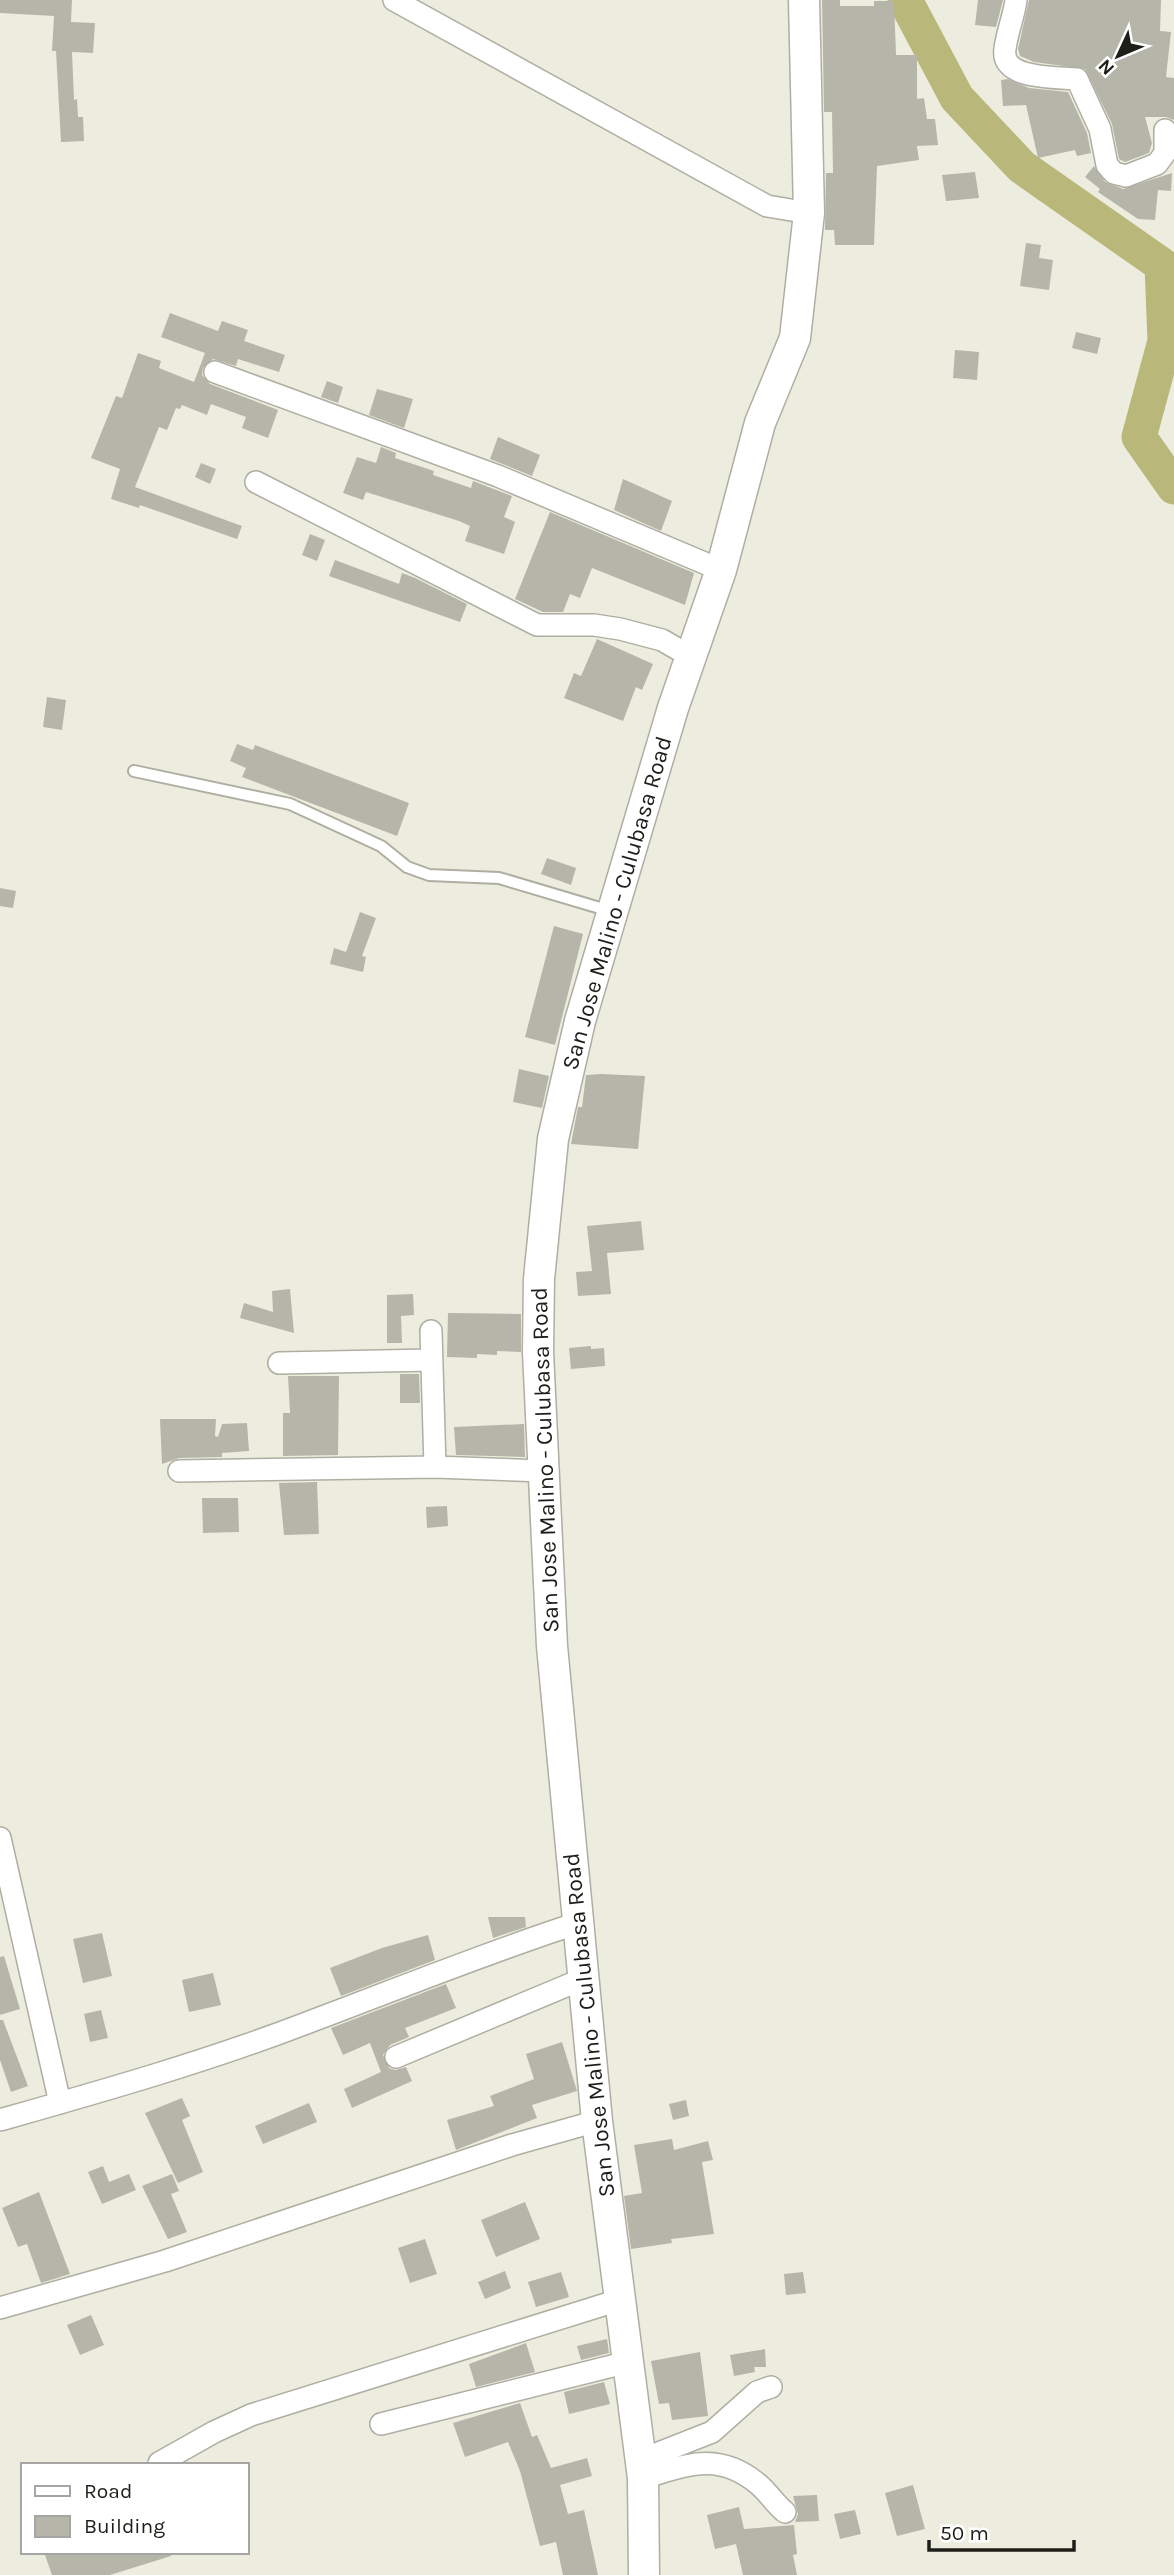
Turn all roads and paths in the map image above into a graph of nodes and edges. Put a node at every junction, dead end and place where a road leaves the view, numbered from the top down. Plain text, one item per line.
1 (394, 0) edge
2 (804, 0) edge
3 (1016, 0) edge
4 (1165, 130) dead end
5 (809, 213) junction
6 (215, 372) dead end
7 (256, 482) dead end
8 (721, 570) junction
9 (693, 658) junction
10 (134, 771) dead end
11 (613, 911) junction
12 (431, 1331) dead end
13 (431, 1360) junction
14 (279, 1363) dead end
15 (435, 1467) junction
16 (179, 1471) dead end
17 (544, 1471) junction
18 (0, 1838) edge
19 (578, 1923) junction
20 (585, 1978) junction
21 (396, 2057) dead end
22 (60, 2103) junction
23 (0, 2120) edge
24 (597, 2121) junction
25 (619, 2300) junction
26 (0, 2308) edge
27 (628, 2362) junction
28 (771, 2387) dead end
29 (381, 2424) dead end
30 (159, 2463) edge
31 (642, 2469) junction
32 (785, 2512) dead end
33 (644, 2575) edge

1 - 5 street
2 - 5 street, San Jose Malino - Culubasa Road
3 - 4 street
5 - 8 street, San Jose Malino - Culubasa Road
6 - 8 street
7 - 9 street
8 - 9 street, San Jose Malino - Culubasa Road
9 - 11 street, San Jose Malino - Culubasa Road
10 - 11 lane
11 - 17 street, San Jose Malino - Culubasa Road
12 - 13 street
13 - 14 street
13 - 15 street
15 - 16 street
15 - 17 street
17 - 19 street, San Jose Malino - Culubasa Road
18 - 22 street
19 - 20 street, San Jose Malino - Culubasa Road
19 - 22 street
20 - 21 street
20 - 24 street, San Jose Malino - Culubasa Road
22 - 23 street
24 - 25 street, San Jose Malino - Culubasa Road
24 - 26 street
25 - 27 street, San Jose Malino - Culubasa Road
25 - 30 street
27 - 29 street
27 - 31 street, San Jose Malino - Culubasa Road
28 - 31 street
31 - 32 street
31 - 33 street, San Jose Malino - Culubasa Road

